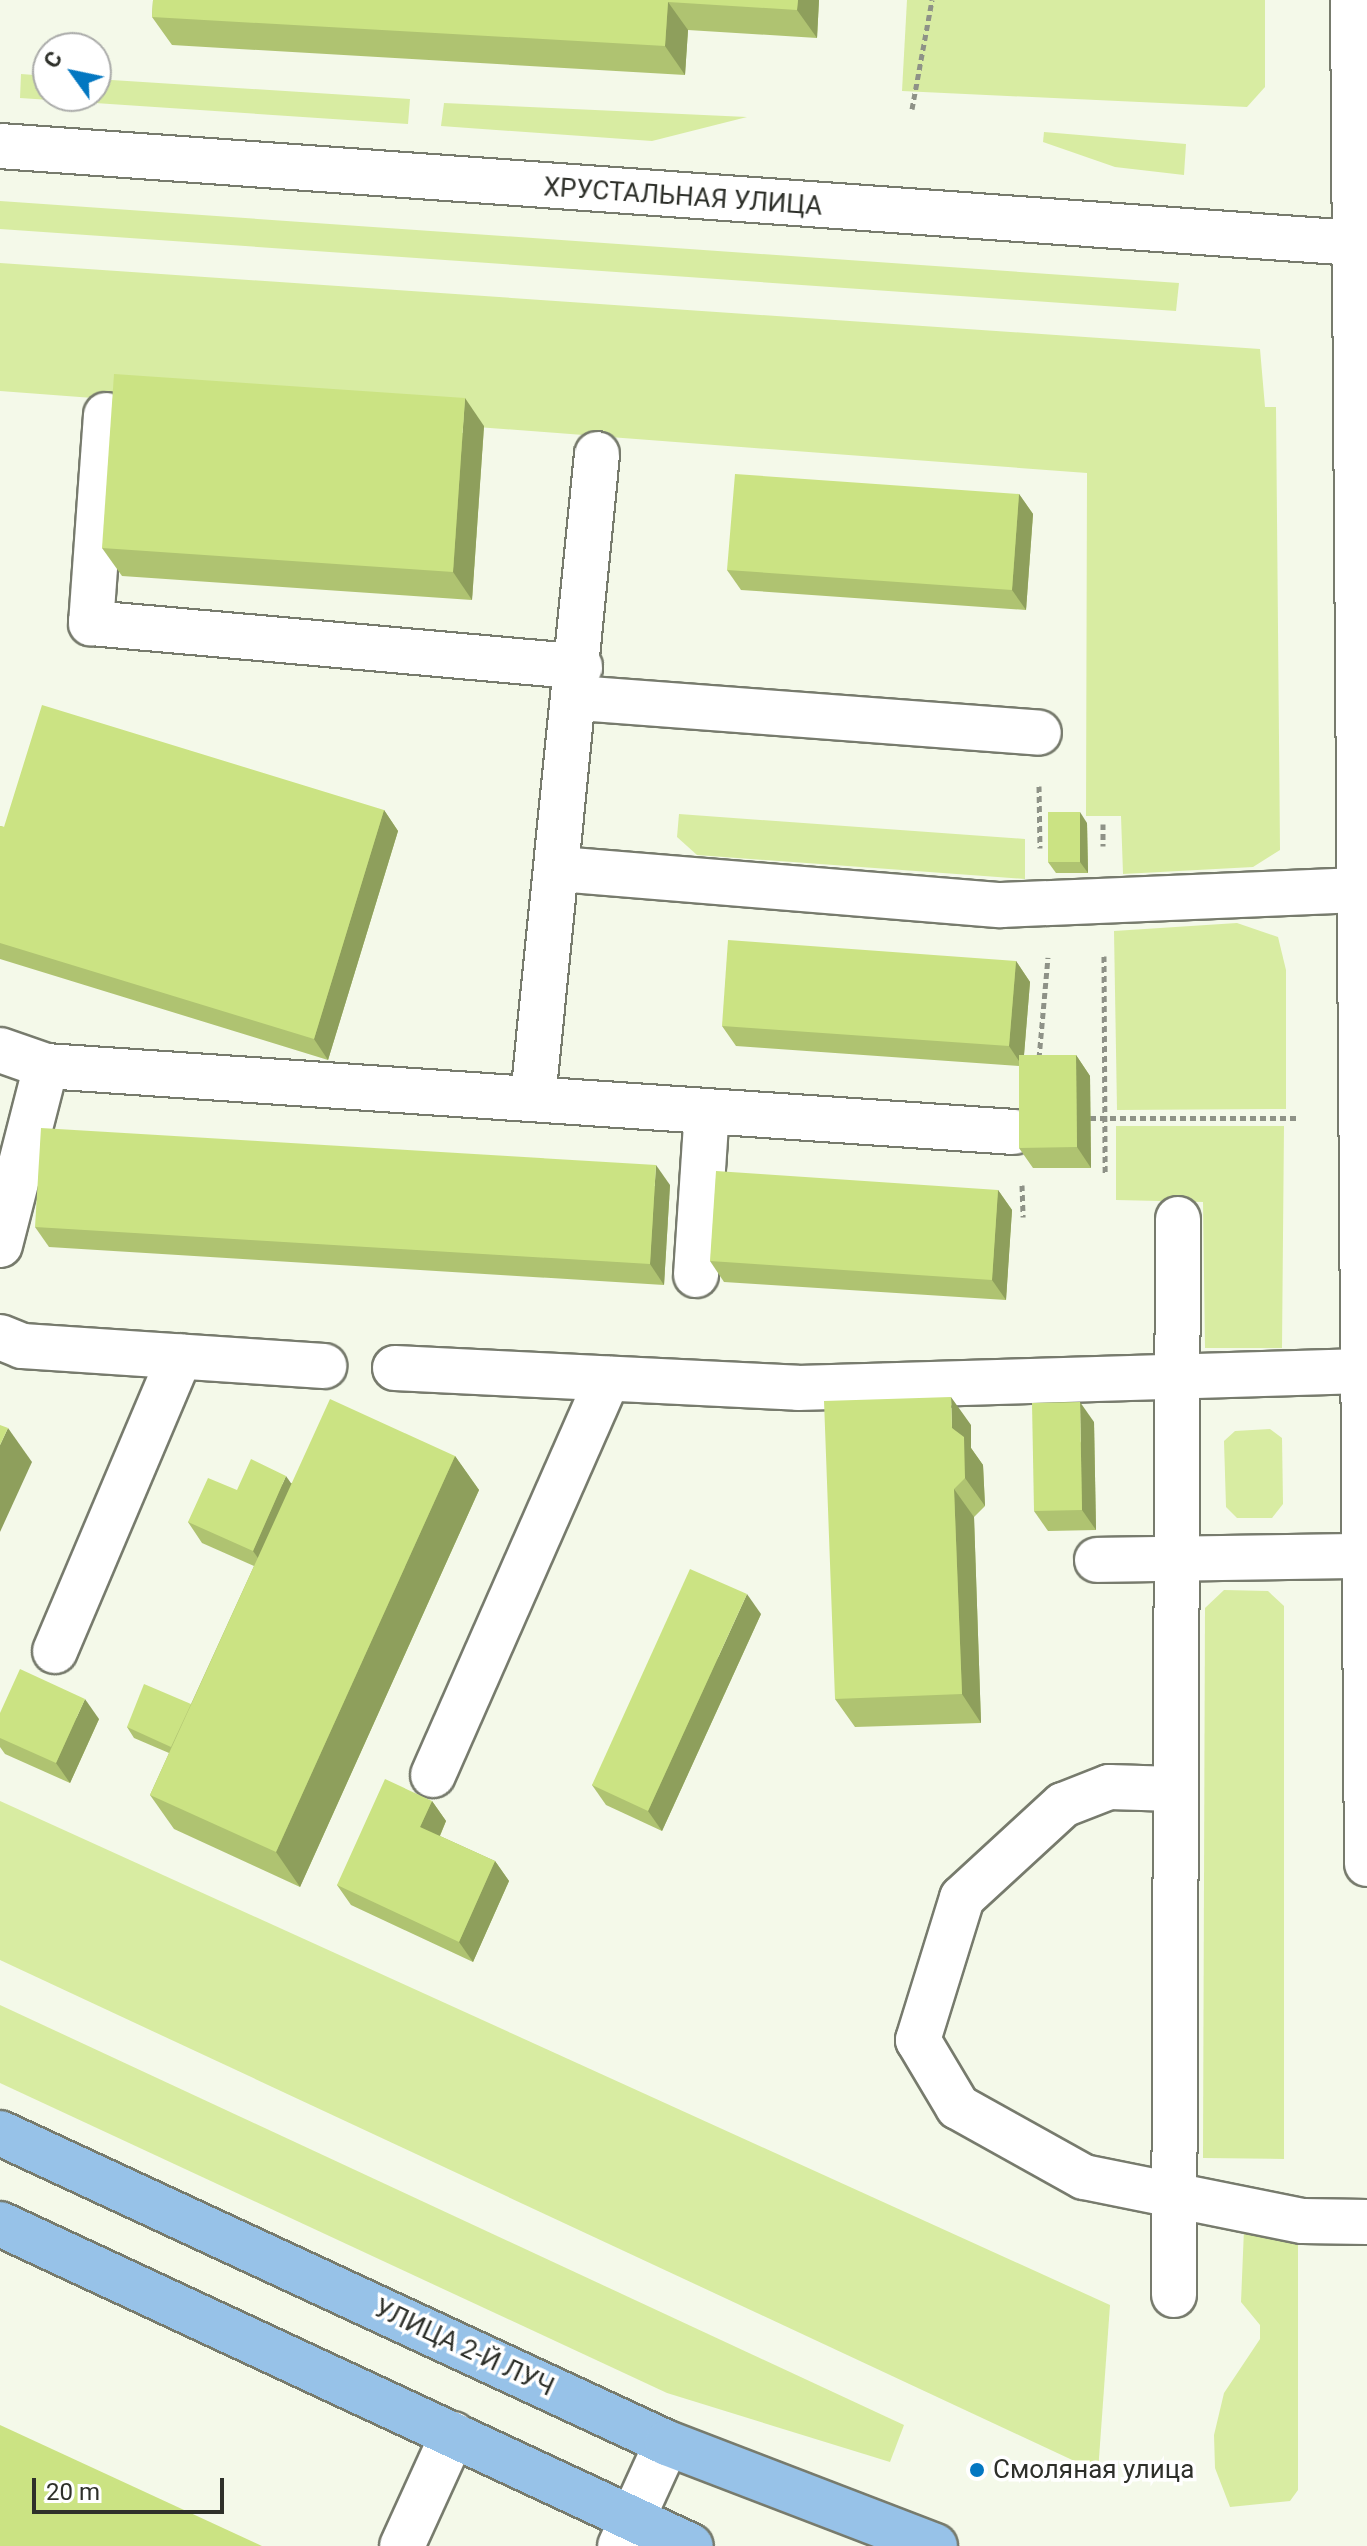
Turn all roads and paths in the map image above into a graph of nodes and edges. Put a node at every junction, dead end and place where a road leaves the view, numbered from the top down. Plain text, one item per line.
1 (932, 0) edge
2 (1353, 0) edge
3 (912, 109) dead end
4 (0, 146) edge
5 (1360, 243) edge
6 (106, 415) dead end
7 (597, 454) dead end
8 (579, 683) junction
9 (1039, 733) joint
10 (1103, 824) dead end
11 (559, 869) junction
12 (1359, 890) junction
13 (1104, 901) junction
14 (1045, 904) junction
15 (0, 1050) edge
16 (46, 1066) junction
17 (1032, 1067) edge
18 (533, 1098) junction
19 (707, 1111) junction
20 (1090, 1118) dead end
21 (1105, 1118) junction
22 (1296, 1118) dead end
23 (1014, 1132) dead end
24 (1022, 1175) edge
25 (1105, 1175) dead end
26 (1023, 1217) dead end
27 (1178, 1219) dead end
28 (0, 1245) edge
29 (696, 1275) dead end
30 (0, 1337) edge
31 (180, 1356) junction
32 (324, 1366) dead end
33 (395, 1368) dead end
34 (1363, 1371) junction
35 (608, 1379) junction
36 (1177, 1380) junction
37 (1364, 1556) junction
38 (1176, 1559) junction
39 (1097, 1560) dead end
40 (55, 1651) dead end
41 (433, 1775) dead end
42 (1175, 1789) junction
43 (1367, 1864) edge
44 (0, 2133) edge
45 (1174, 2197) junction
46 (1367, 2222) edge
47 (0, 2224) edge
48 (1174, 2295) dead end
49 (453, 2434) junction
50 (667, 2443) junction
51 (627, 2532) edge
52 (402, 2546) edge
53 (691, 2546) edge
54 (935, 2546) edge

1 - 3 path
2 - 5 street
4 - 5 street, ХРУСТАЛЬНАЯ УЛИЦА
5 - 12 street
6 - 8 street
7 - 8 street
8 - 9 street
8 - 11 street
9 - 14 path
10 - 13 path
11 - 14 street
11 - 18 street
12 - 13 street
12 - 34 street
13 - 14 street
13 - 21 path
14 - 17 path
15 - 16 street
16 - 18 street
16 - 28 street
18 - 19 street
19 - 23 street
19 - 29 street
20 - 21 path
21 - 22 path
21 - 25 path
24 - 26 path
27 - 36 street
30 - 31 street
31 - 32 street
31 - 40 street
33 - 35 street
34 - 36 street
34 - 37 street
35 - 36 street
35 - 41 street
36 - 38 street
37 - 38 street
37 - 43 street
38 - 39 street
38 - 42 street
42 - 45 street
42 - 45 street
44 - 50 main road, УЛИЦА 2-Й ЛУЧ
45 - 46 street
45 - 48 street
47 - 49 main road
49 - 51 main road
49 - 52 street
50 - 51 street
50 - 54 main road, УЛИЦА 2-Й ЛУЧ
51 - 53 main road

